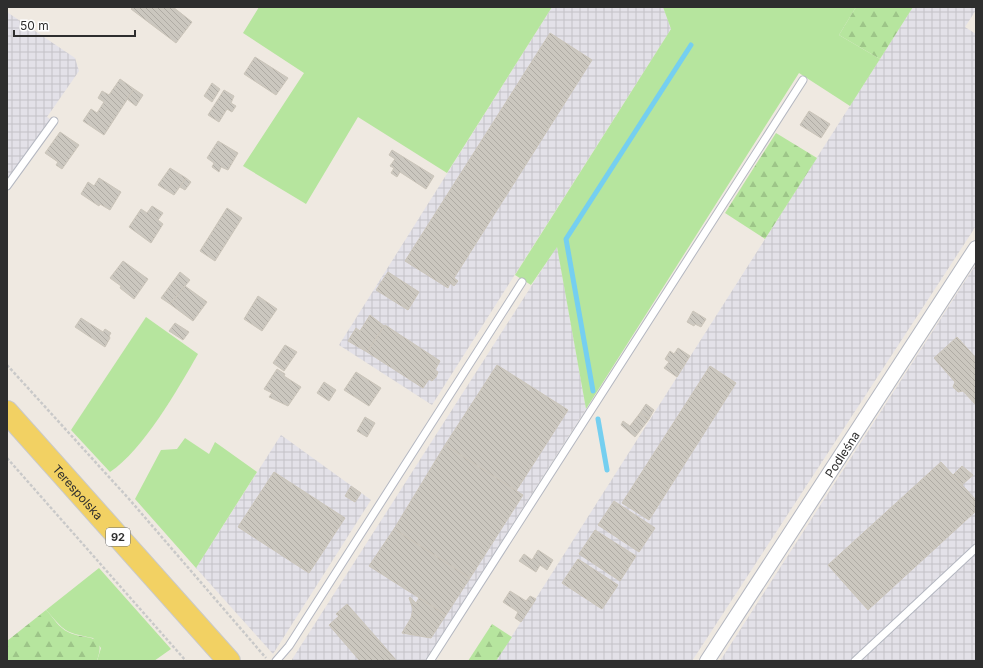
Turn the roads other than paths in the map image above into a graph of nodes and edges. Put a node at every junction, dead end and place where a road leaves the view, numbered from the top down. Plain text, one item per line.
1 (803, 80) dead end
2 (54, 122) dead end
3 (7, 186) edge
4 (976, 248) edge
5 (522, 282) dead end
6 (7, 412) edge
7 (976, 548) edge
8 (229, 661) edge
9 (276, 661) edge
10 (430, 661) edge
11 (707, 661) edge
12 (855, 661) edge

1 - 10 lane
2 - 3 lane
4 - 11 street, Podleśna
5 - 9 lane
6 - 8 main road, Terespolska / 92
7 - 12 lane

